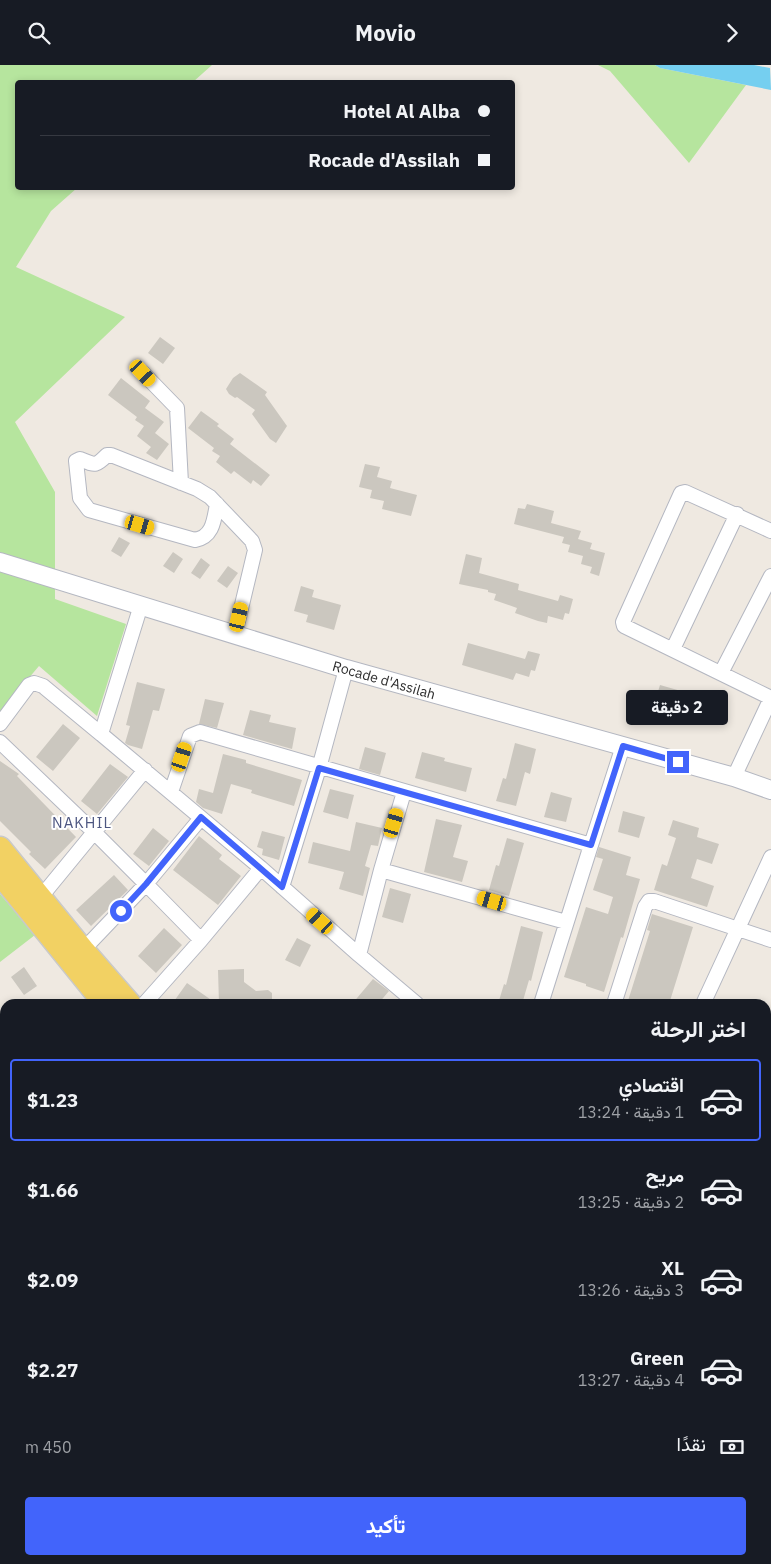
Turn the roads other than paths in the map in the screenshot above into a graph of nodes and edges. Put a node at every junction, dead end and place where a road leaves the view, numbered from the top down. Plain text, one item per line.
1 (143, 373) dead end
2 (181, 483) junction
3 (217, 504) junction
4 (737, 514) junction
5 (771, 531) edge
6 (0, 562) edge
7 (771, 576) edge
8 (141, 605) junction
9 (235, 635) junction
10 (673, 649) junction
11 (346, 669) junction
12 (721, 673) junction
13 (771, 698) edge
14 (0, 724) edge
15 (101, 734) junction
16 (0, 742) edge
17 (623, 746) junction
18 (319, 768) junction
19 (145, 771) junction
20 (734, 777) junction
21 (771, 790) edge
22 (171, 792) junction
23 (404, 793) junction
24 (201, 817) junction
25 (94, 832) junction
26 (591, 845) junction
27 (0, 848) edge
28 (771, 857) edge
29 (261, 868) junction
30 (381, 870) junction
31 (0, 874) edge
32 (146, 884) junction
33 (282, 887) junction
34 (40, 898) junction
35 (566, 922) junction
36 (738, 928) junction
37 (201, 940) junction
38 (771, 940) edge
39 (83, 950) junction
40 (359, 955) junction
41 (101, 999) edge
42 (126, 999) edge
43 (148, 999) edge
44 (411, 999) edge
45 (543, 999) edge
46 (616, 999) edge
47 (705, 999) edge

1 - 2 street
2 - 3 street
2 - 3 street
3 - 9 street
4 - 5 street
4 - 10 street
4 - 10 street
6 - 8 street, Rocade d'Assilah
7 - 12 street
8 - 9 street, Rocade d'Assilah
8 - 15 street
9 - 11 street, Rocade d'Assilah
10 - 12 street
11 - 17 street, Rocade d'Assilah
11 - 18 street
12 - 13 street
13 - 20 street
14 - 15 street
15 - 19 street
16 - 25 street
17 - 20 street, Rocade d'Assilah
17 - 26 street
18 - 22 street
18 - 23 street
18 - 33 street
19 - 22 street
19 - 25 street
20 - 21 street, Rocade d'Assilah
22 - 24 street
23 - 26 street
23 - 30 street
24 - 29 street
24 - 32 street
25 - 32 street
25 - 34 street
26 - 35 street
27 - 34 main road
28 - 36 street
29 - 33 street
29 - 37 street
30 - 35 street
30 - 40 street
31 - 41 main road
32 - 37 street
32 - 39 street
33 - 40 street
34 - 39 main road
35 - 45 street
36 - 38 street
36 - 46 street
36 - 47 street
37 - 43 street
39 - 42 main road
40 - 44 street

